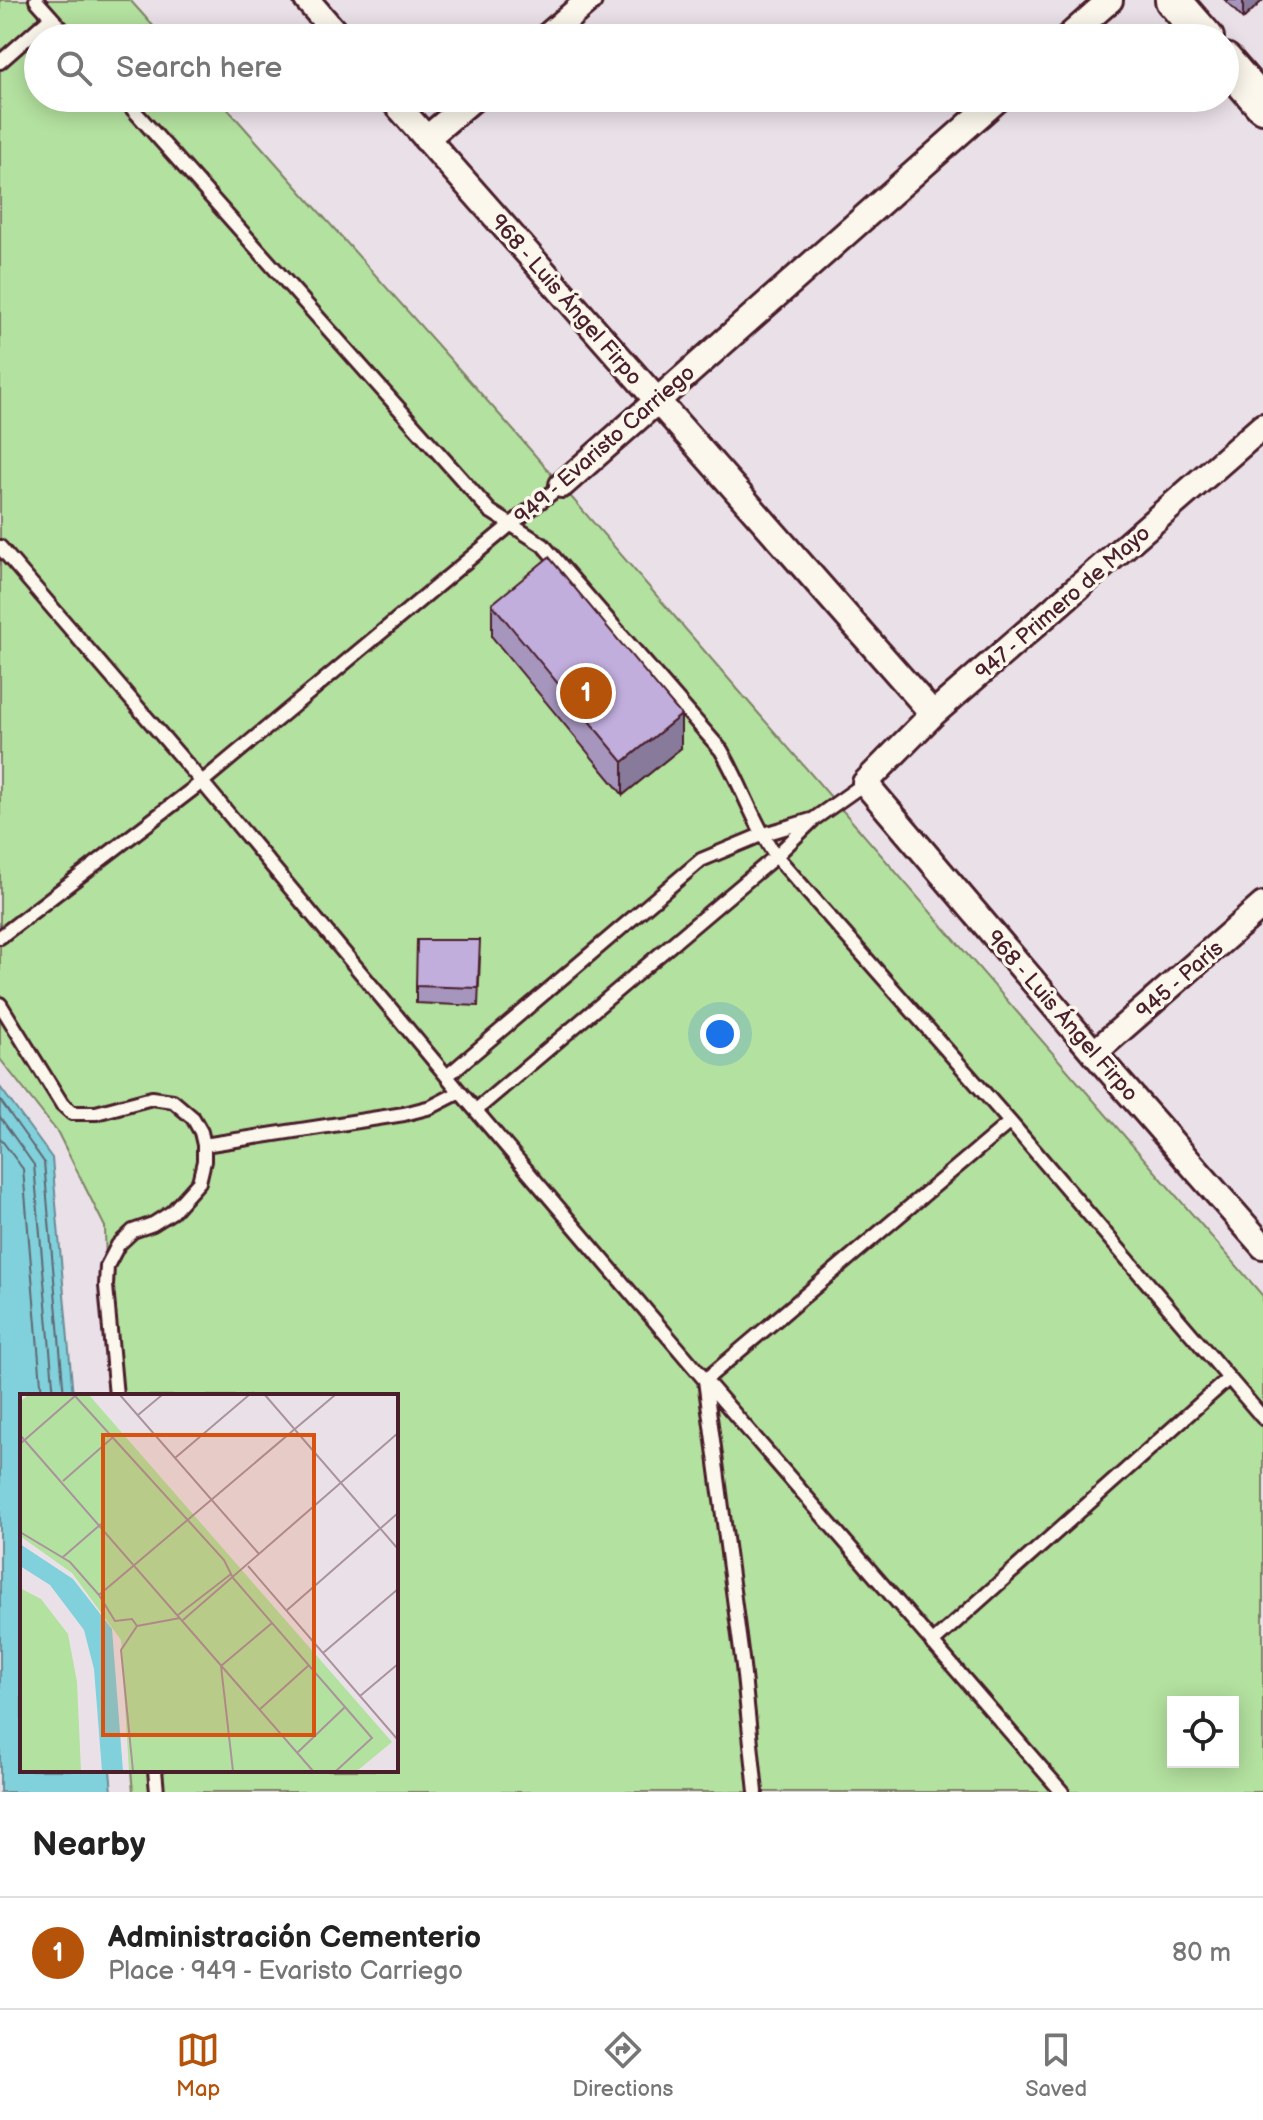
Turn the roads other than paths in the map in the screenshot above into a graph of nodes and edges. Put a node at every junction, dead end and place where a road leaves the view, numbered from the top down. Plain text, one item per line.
1 (36, 0) edge
2 (307, 0) edge
3 (589, 0) edge
4 (1110, 0) edge
5 (1173, 0) edge
6 (51, 17) junction
7 (43, 24) edge
8 (57, 24) edge
9 (328, 24) edge
10 (561, 24) edge
11 (1083, 24) edge
12 (1194, 24) edge
13 (24, 41) edge
14 (0, 62) edge
15 (1239, 77) edge
16 (1263, 105) edge
17 (135, 112) edge
18 (403, 112) edge
19 (458, 112) edge
20 (983, 112) edge
21 (426, 139) junction
22 (656, 401) junction
23 (1263, 426) edge
24 (562, 485) joint
25 (510, 525) junction
26 (0, 547) edge
27 (933, 714) junction
28 (202, 782) junction
29 (865, 783) junction
30 (814, 819) junction
31 (761, 835) junction
32 (776, 856) junction
33 (1263, 905) edge
34 (0, 937) edge
35 (0, 1004) edge
36 (1094, 1053) junction
37 (447, 1076) junction
38 (460, 1092) junction
39 (476, 1110) junction
40 (1010, 1122) junction
41 (204, 1145) junction
42 (1263, 1246) edge
43 (1229, 1378) junction
44 (705, 1380) junction
45 (116, 1394) edge
46 (1263, 1418) edge
47 (932, 1643) junction
48 (155, 1772) edge
49 (157, 1792) edge
50 (756, 1792) edge
51 (1062, 1792) edge

1 - 6 lane
2 - 9 street
3 - 10 street
4 - 11 street
5 - 12 main road
6 - 7 lane
6 - 8 lane
13 - 14 lane
15 - 16 main road
17 - 25 lane
18 - 21 street, 968 - Luis Ángel Firpo
19 - 21 street
20 - 22 street, 949 - Evaristo Carriego
21 - 22 street, 968 - Luis Ángel Firpo
22 - 24 street, 949 - Evaristo Carriego
22 - 27 street, 968 - Luis Ángel Firpo
23 - 27 street, 947 - Primero de Mayo
24 - 25 lane, 949 - Evaristo Carriego
25 - 28 lane, 949 - Evaristo Carriego
25 - 31 lane
26 - 28 lane
27 - 29 street, 947 - Primero de Mayo
28 - 34 lane, 949 - Evaristo Carriego
28 - 37 lane
29 - 30 lane
29 - 36 street, 968 - Luis Ángel Firpo
30 - 31 lane
30 - 32 lane
31 - 32 lane
31 - 37 lane
32 - 39 lane
32 - 40 lane
33 - 36 street, 945 - París
35 - 41 lane
36 - 42 street, 968 - Luis Ángel Firpo
37 - 38 lane
38 - 39 lane
38 - 41 lane
39 - 44 lane
40 - 43 lane
40 - 44 lane
41 - 45 lane
43 - 46 lane
43 - 47 lane
44 - 47 lane
44 - 50 lane
47 - 51 lane
48 - 49 lane

